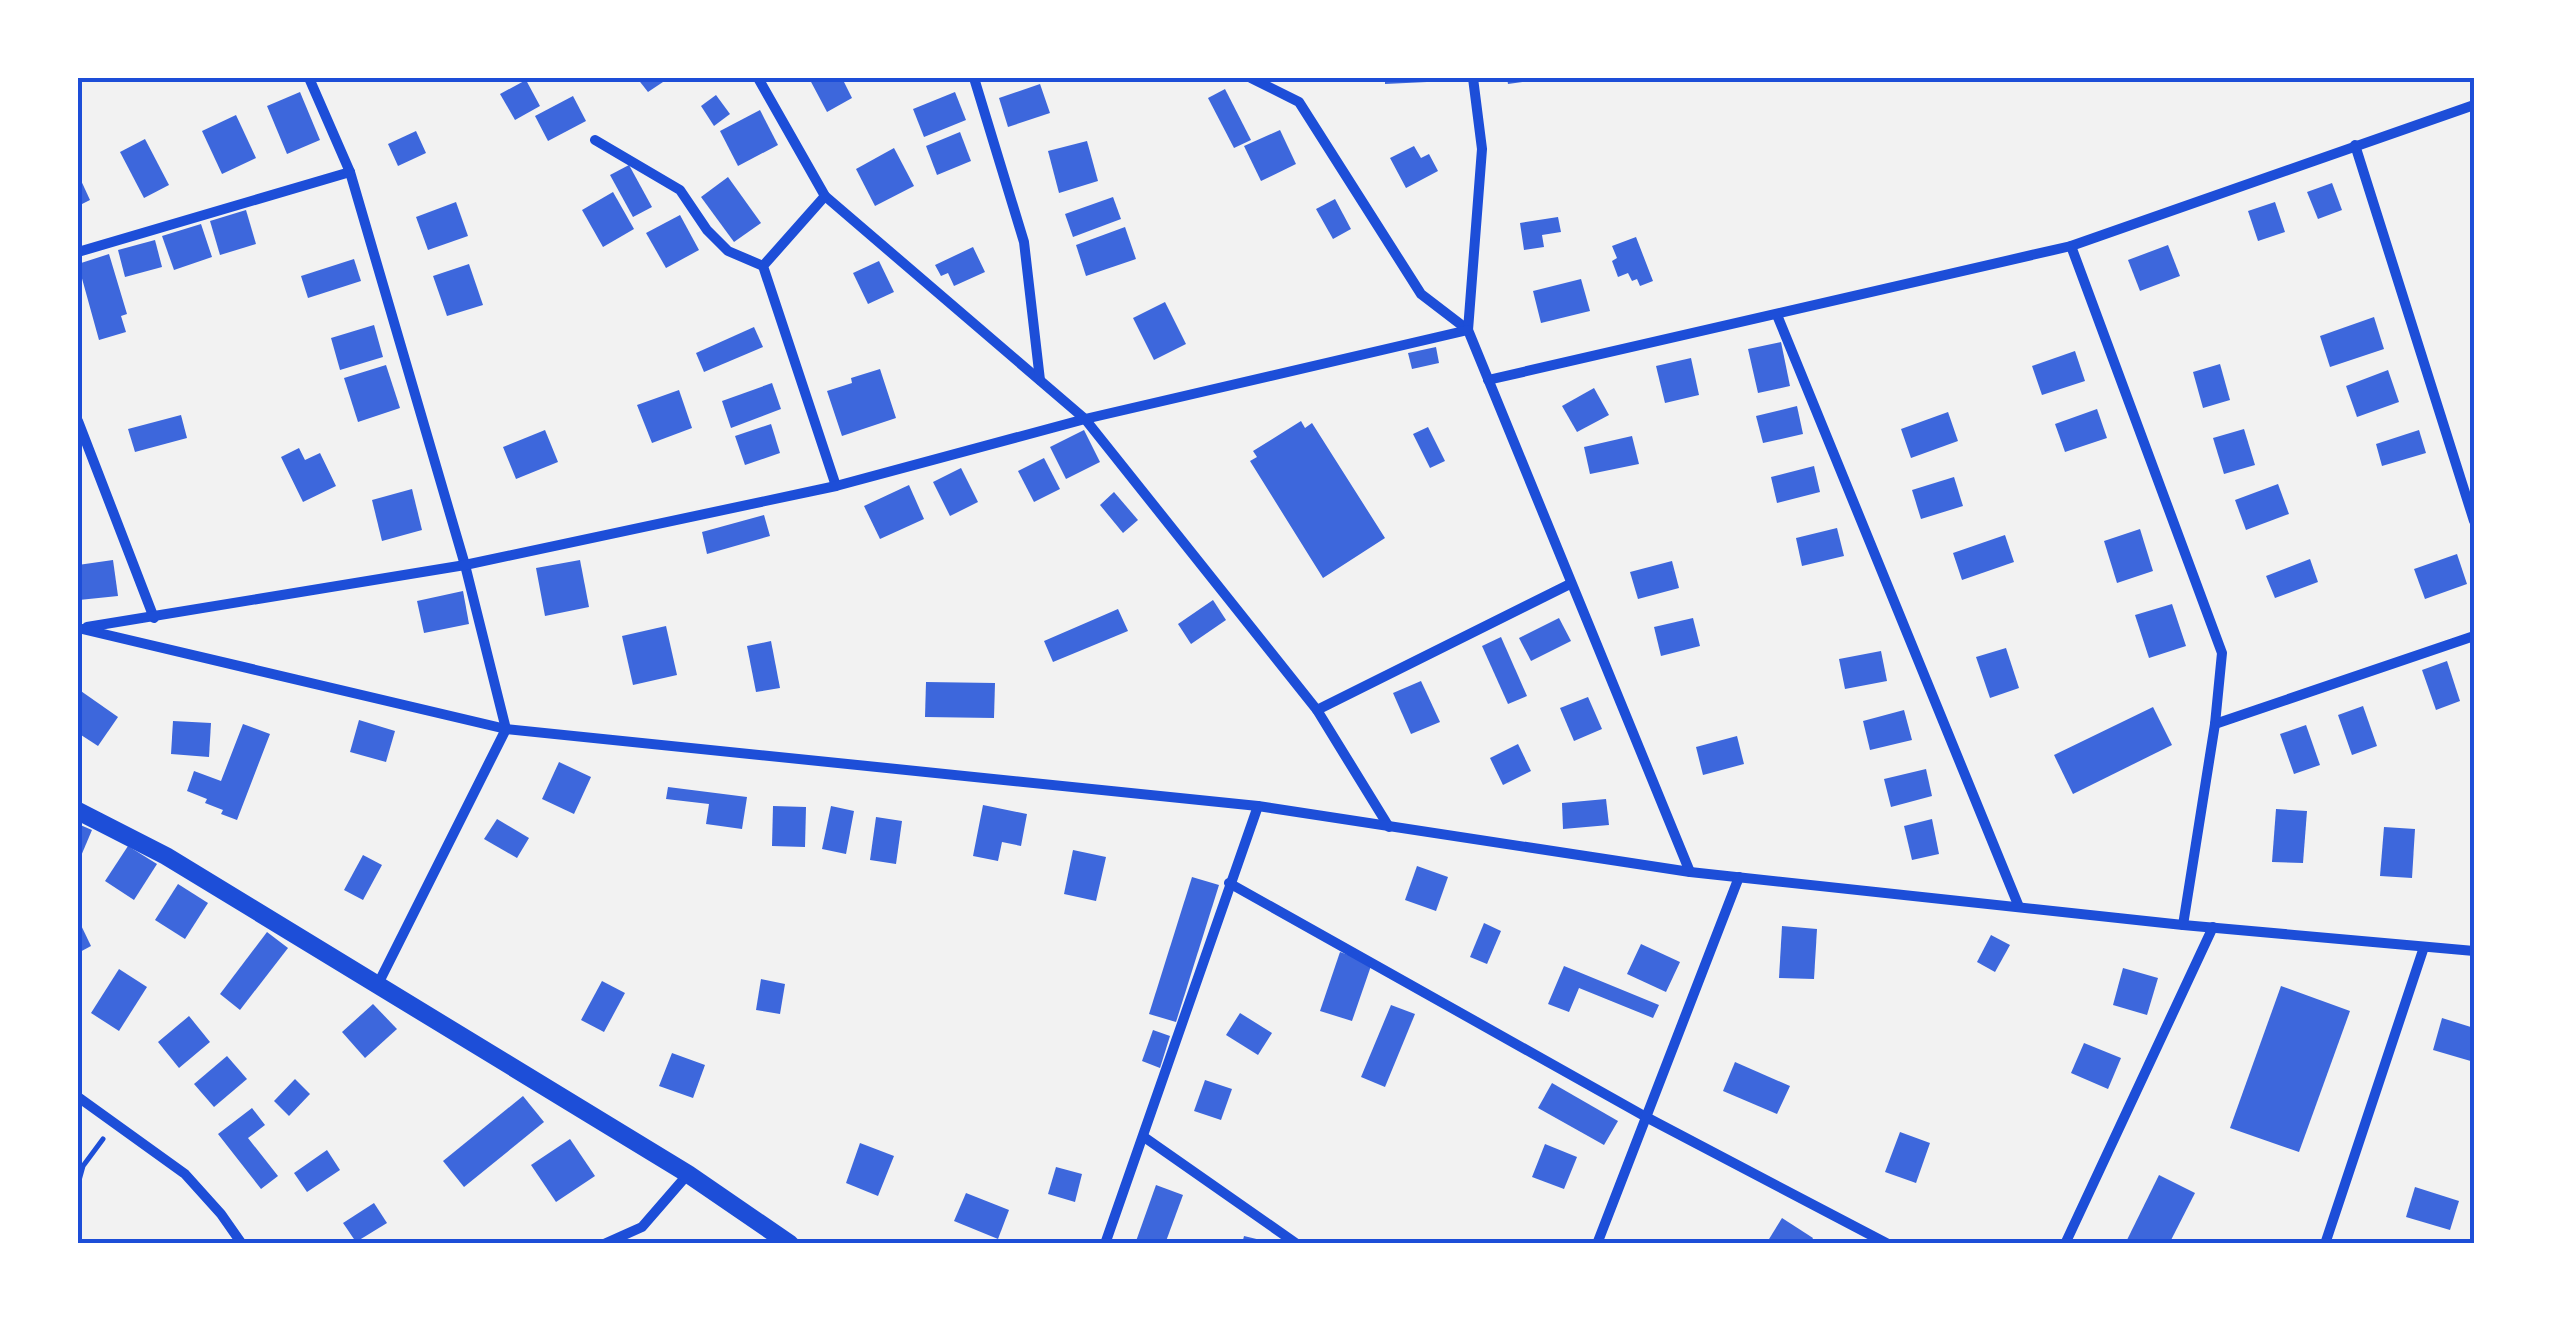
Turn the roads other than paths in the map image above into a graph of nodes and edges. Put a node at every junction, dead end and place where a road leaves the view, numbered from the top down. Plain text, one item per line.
1 (309, 78) edge
2 (758, 78) edge
3 (974, 78) edge
4 (1251, 78) edge
5 (1474, 78) edge
6 (2474, 105) edge
7 (595, 140) dead end
8 (2355, 145) junction
9 (350, 172) junction
10 (825, 196) junction
11 (2072, 246) junction
12 (78, 252) edge
13 (763, 266) junction
14 (1776, 315) junction
15 (1468, 330) junction
16 (1488, 380) junction
17 (1040, 381) junction
18 (1085, 419) junction
19 (78, 421) edge
20 (836, 486) junction
21 (2474, 522) edge
22 (465, 566) junction
23 (1570, 584) junction
24 (154, 618) junction
25 (79, 628) edge
26 (2474, 636) edge
27 (1316, 710) junction
28 (2215, 724) junction
29 (506, 729) junction
30 (1258, 806) junction
31 (78, 811) edge
32 (1389, 827) junction
33 (1690, 872) junction
34 (1739, 877) junction
35 (1229, 883) junction
36 (2019, 907) junction
37 (2183, 925) junction
38 (2213, 928) junction
39 (2424, 947) junction
40 (2474, 951) edge
41 (377, 986) junction
42 (78, 1096) edge
43 (1646, 1117) junction
44 (1144, 1137) junction
45 (688, 1174) junction
46 (242, 1244) edge
47 (604, 1244) edge
48 (790, 1244) edge
49 (1106, 1244) edge
50 (1297, 1244) edge
51 (1597, 1244) edge
52 (1888, 1244) edge
53 (2065, 1244) edge
54 (2324, 1244) edge

1 - 9 street
2 - 10 street
3 - 17 street
4 - 15 street
5 - 15 street
6 - 8 street
7 - 13 street
8 - 11 street
8 - 21 street
9 - 12 street
9 - 22 street
10 - 13 street
10 - 17 street
11 - 14 street
11 - 28 street
13 - 20 street
14 - 16 street
14 - 36 street
15 - 16 street
15 - 18 street
16 - 23 street
17 - 18 street
18 - 20 street
18 - 27 street
19 - 24 street
20 - 22 street
22 - 24 street
22 - 29 street
23 - 27 street
23 - 33 street
24 - 25 street
25 - 29 street
26 - 28 street
27 - 32 street
28 - 37 street
29 - 30 street
29 - 41 street
30 - 32 street
30 - 35 street
31 - 41 street
32 - 33 street
33 - 34 street
34 - 36 street
34 - 43 street
35 - 43 street
35 - 44 street
36 - 37 street
37 - 38 street
38 - 39 street
38 - 53 street
39 - 40 street
39 - 54 street
41 - 45 street
42 - 46 street
43 - 51 street
43 - 52 street
44 - 49 street
44 - 50 street
45 - 47 street
45 - 48 street

